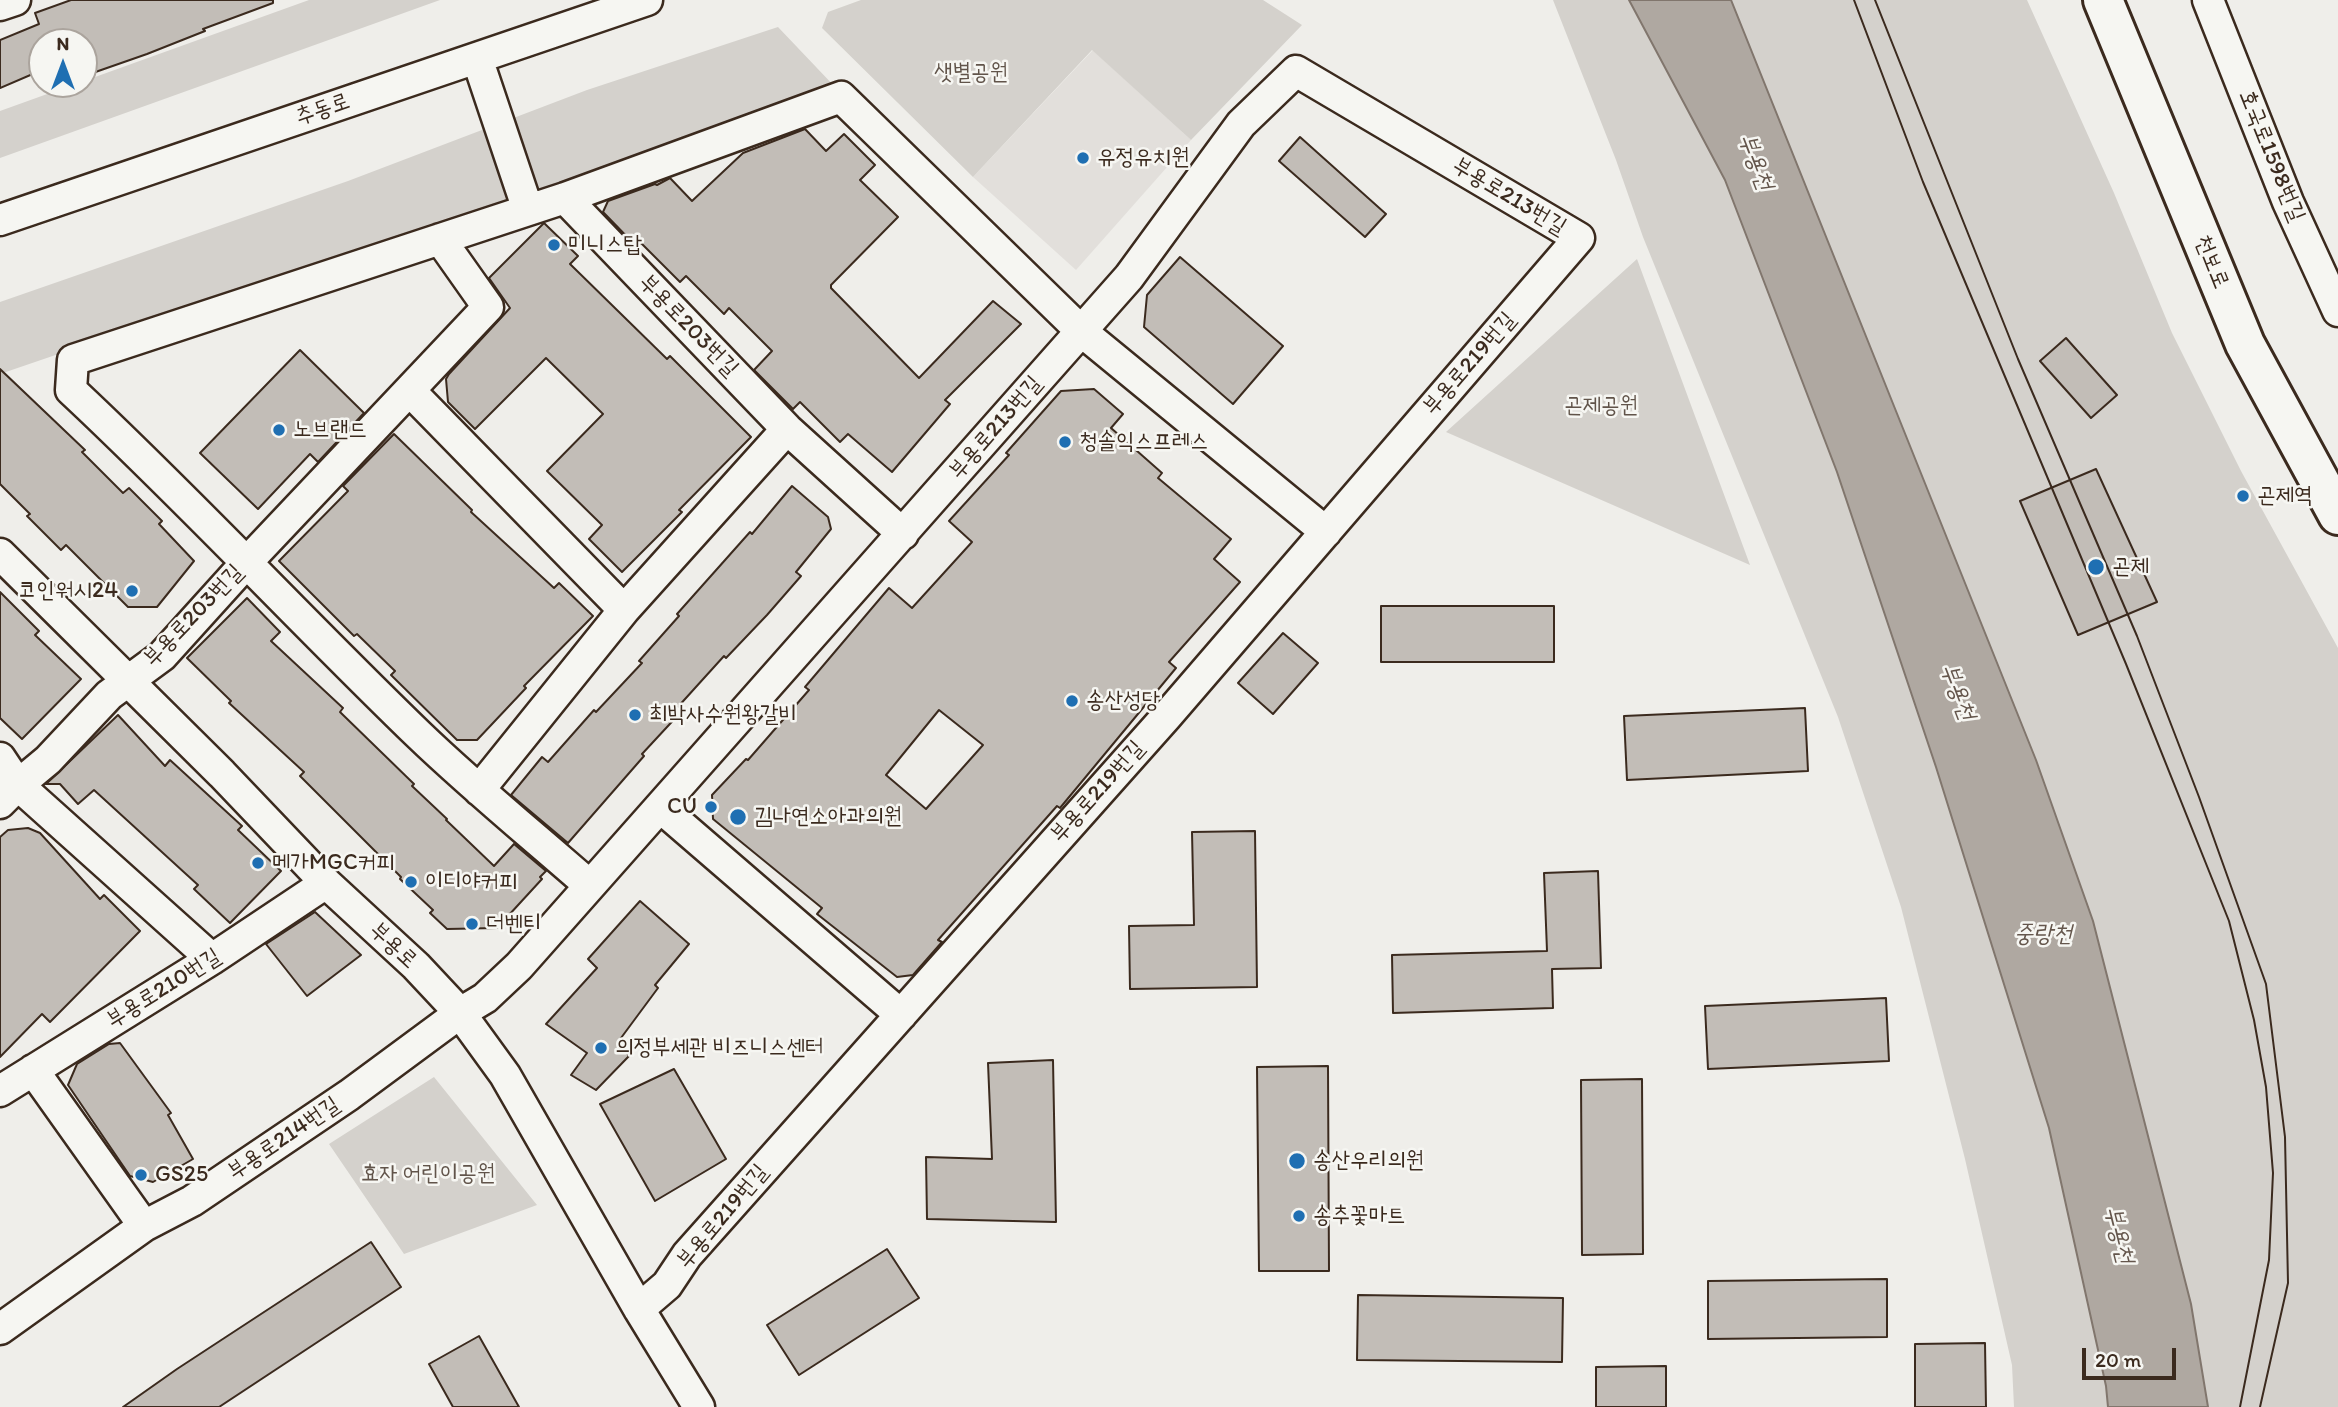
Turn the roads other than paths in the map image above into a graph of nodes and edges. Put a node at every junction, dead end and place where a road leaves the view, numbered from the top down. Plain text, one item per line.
1 (15, 0) edge
2 (2103, 0) edge
3 (2208, 0) edge
4 (634, 2) edge
5 (0, 5) edge
6 (477, 58) junction
7 (565, 198) junction
8 (528, 210) junction
9 (0, 220) edge
10 (1578, 238) joint
11 (440, 239) junction
12 (2338, 311) edge
13 (1082, 331) junction
14 (410, 391) junction
15 (787, 429) junction
16 (2338, 514) edge
17 (1326, 532) junction
18 (903, 534) junction
19 (0, 554) edge
20 (247, 562) junction
21 (624, 610) junction
22 (128, 680) junction
23 (0, 758) edge
24 (479, 790) junction
25 (9, 794) edge
26 (660, 807) junction
27 (326, 883) junction
28 (589, 885) junction
29 (212, 959) junction
30 (460, 1013) junction
31 (901, 1015) junction
32 (33, 1070) junction
33 (0, 1091) edge
34 (144, 1226) junction
35 (639, 1309) junction
36 (0, 1329) edge
37 (699, 1407) edge

1 - 5 street
2 - 16 main road, 천보로
3 - 12 street, 호국로1598번길
4 - 6 street, 추동로
6 - 8 street
6 - 9 street, 추동로
7 - 8 street
7 - 13 street
7 - 15 street, 부용로203번길
8 - 11 street
10 - 13 street, 부용로213번길
10 - 17 street, 부용로219번길
11 - 14 street, 부용로203번길
11 - 20 street
13 - 17 street
13 - 18 street, 부용로213번길
14 - 20 street, 부용로203번길
14 - 21 street
15 - 18 street, 부용로203번길
15 - 21 street
17 - 31 street, 부용로219번길
18 - 26 street, 부용로213번길
19 - 22 street, 부용로
20 - 22 street, 부용로203번길
20 - 24 street
21 - 24 street
22 - 25 street, 부용로203번길
22 - 27 street, 부용로
23 - 25 street
24 - 28 street
25 - 29 street
26 - 28 street, 부용로213번길
26 - 31 street
27 - 29 street, 부용로210번길
27 - 30 street, 부용로
28 - 30 street, 부용로213번길
29 - 32 street, 부용로210번길
30 - 34 street, 부용로214번길
30 - 35 street, 부용로
31 - 35 street, 부용로219번길
32 - 33 street, 부용로210번길
32 - 34 street
34 - 36 street, 부용로214번길
35 - 37 street, 부용로

